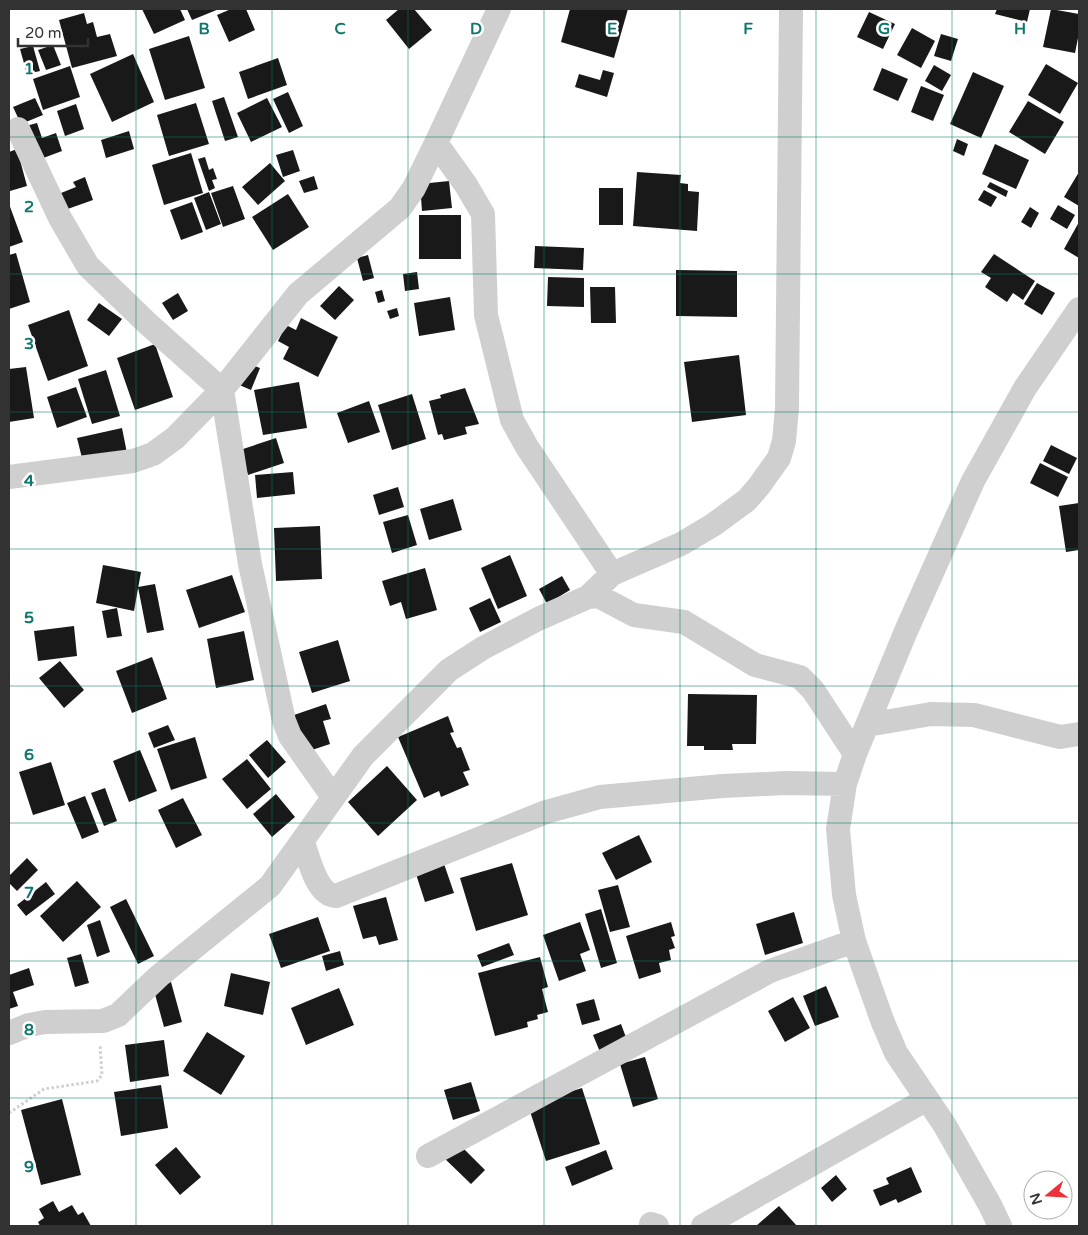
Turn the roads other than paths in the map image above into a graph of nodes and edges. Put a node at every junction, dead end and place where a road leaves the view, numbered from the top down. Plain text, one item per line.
1 (499, 9) edge
2 (791, 9) edge
3 (18, 129) dead end
4 (436, 143) junction
5 (1079, 309) edge
6 (222, 390) junction
7 (9, 477) edge
8 (612, 574) junction
9 (588, 597) junction
10 (867, 725) junction
11 (1079, 734) edge
12 (855, 754) junction
13 (845, 784) junction
14 (333, 797) junction
15 (303, 843) junction
16 (854, 941) junction
17 (9, 1033) edge
18 (927, 1099) junction
19 (428, 1156) dead end
20 (703, 1226) edge
21 (1000, 1226) edge

1 - 4 street
2 - 8 street
3 - 6 street
4 - 6 street
4 - 8 street
5 - 10 street
6 - 7 street
6 - 14 street
8 - 9 street
9 - 12 street
9 - 14 street
10 - 11 street
10 - 12 street
12 - 13 street
13 - 15 street
13 - 16 street
14 - 15 street
15 - 17 street
16 - 18 street
16 - 19 street
18 - 20 street
18 - 21 street

